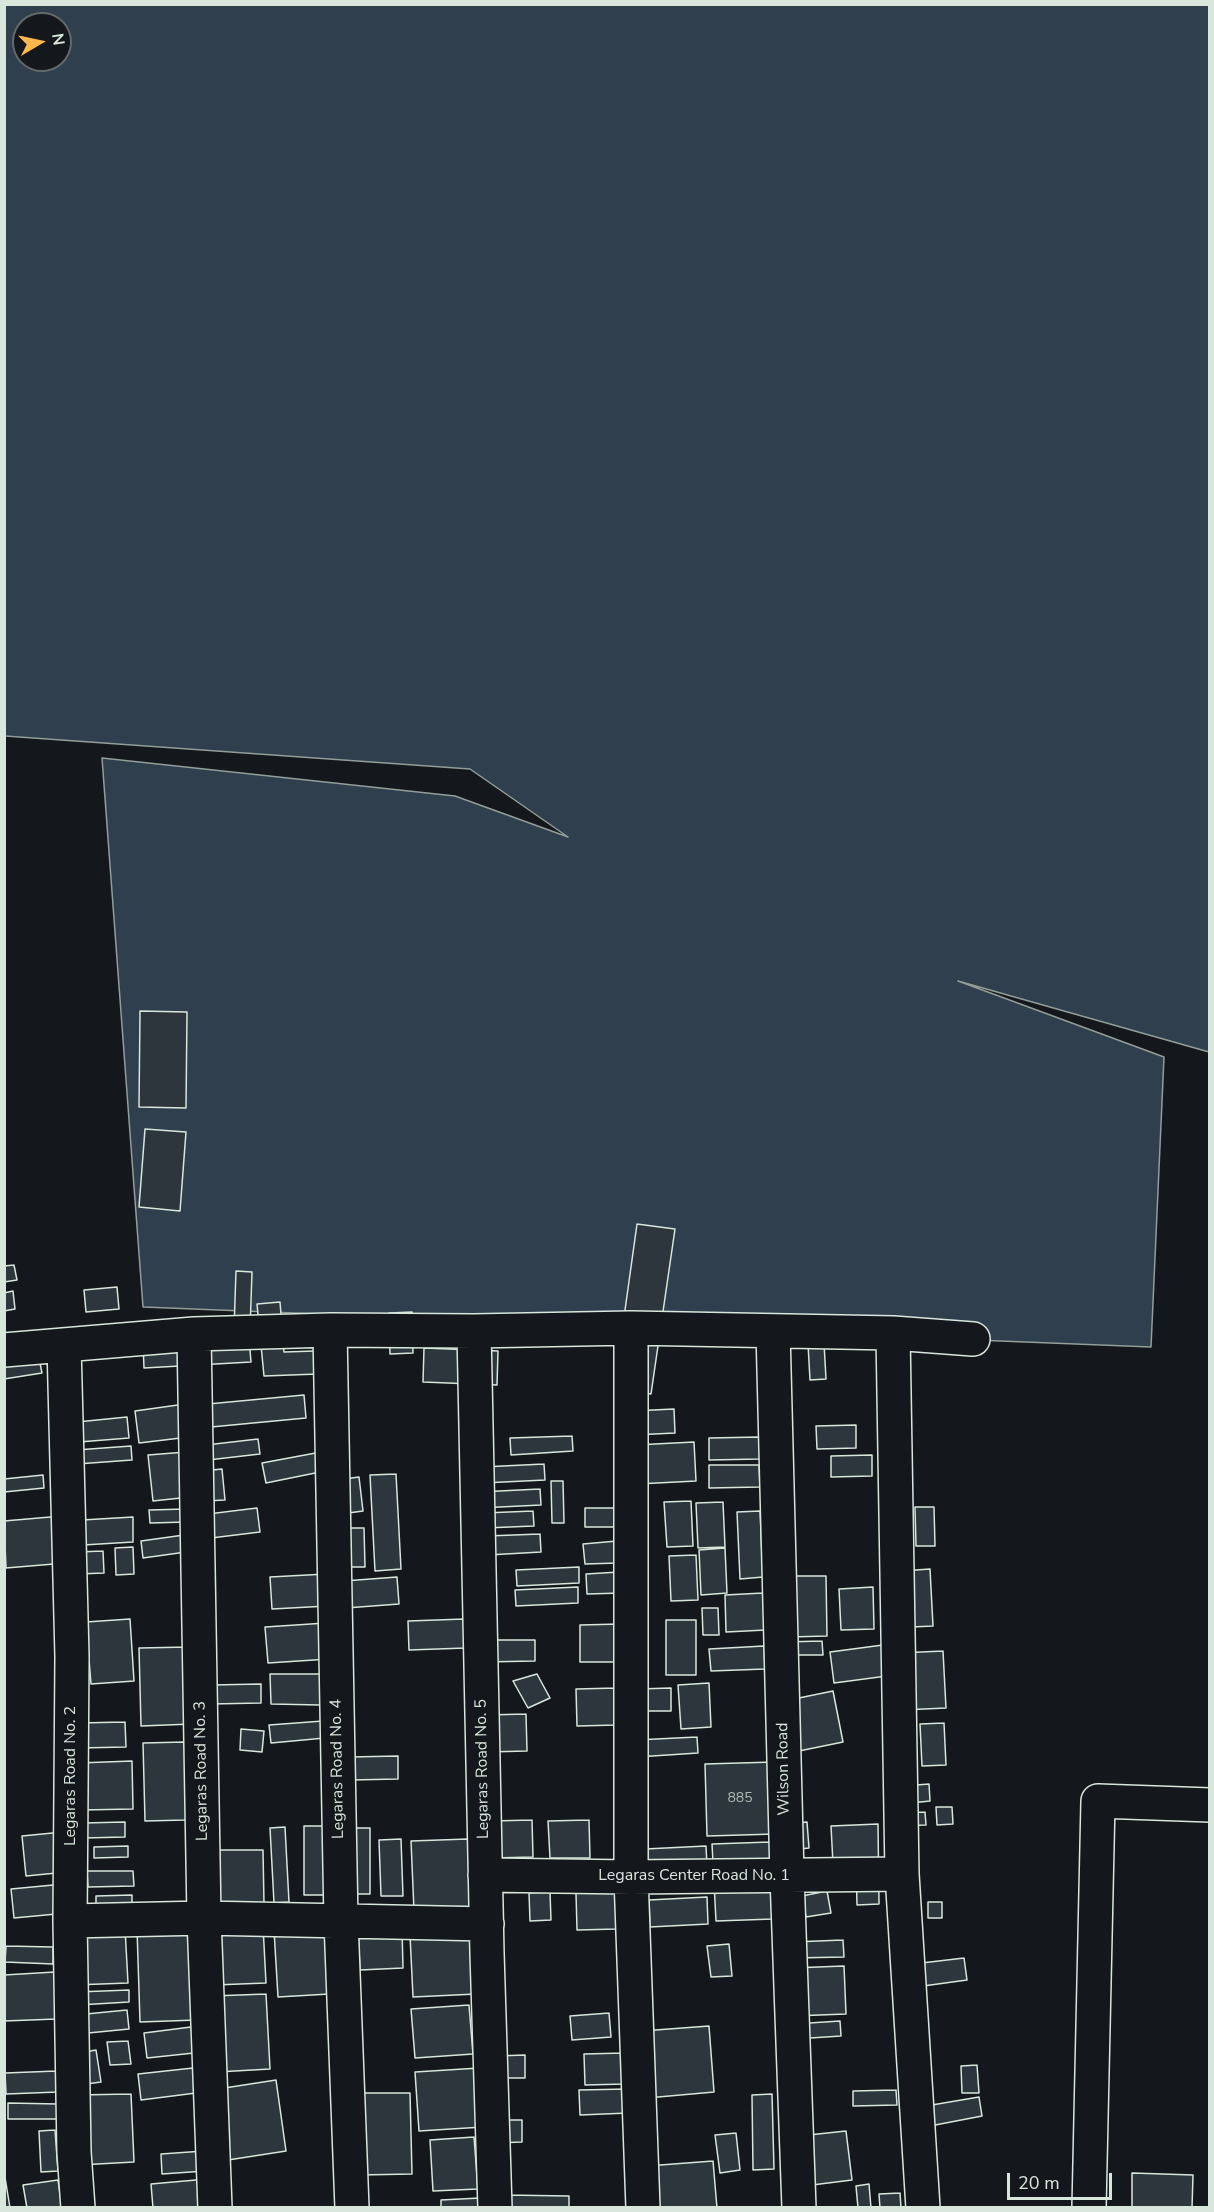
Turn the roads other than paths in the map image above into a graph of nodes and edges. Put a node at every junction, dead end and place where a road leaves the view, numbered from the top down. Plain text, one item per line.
1 (631, 1328) junction
2 (330, 1330) junction
3 (474, 1331) junction
4 (773, 1331) junction
5 (893, 1333) junction
6 (194, 1334) junction
7 (973, 1340) dead end
8 (64, 1345) junction
9 (4, 1350) edge
10 (1209, 1805) edge
11 (902, 1874) junction
12 (485, 1875) junction
13 (787, 1876) junction
14 (631, 1877) junction
15 (204, 1918) junction
16 (70, 1921) junction
17 (341, 1921) junction
18 (487, 1924) junction
19 (78, 2208) edge
20 (215, 2208) edge
21 (352, 2208) edge
22 (495, 2208) edge
23 (643, 2208) edge
24 (799, 2208) edge
25 (923, 2208) edge
26 (1089, 2208) edge

1 - 3 street
1 - 4 street
1 - 14 street
2 - 3 street
2 - 6 street
2 - 17 street, Legaras Road No. 4
3 - 12 street, Legaras Road No. 5
4 - 5 street
4 - 13 street, Wilson Road
5 - 7 street
5 - 11 street
6 - 8 street
6 - 15 street, Legaras Road No. 3
8 - 9 street
8 - 16 street, Legaras Road No. 2
10 - 26 street
11 - 13 street, Legaras Center Road No. 1
11 - 25 street
12 - 14 street, Legaras Center Road No. 1
12 - 18 street, Legaras Road No. 5
13 - 14 street, Legaras Center Road No. 1
13 - 24 street, Wilson Road
14 - 23 street
15 - 16 street
15 - 17 street
15 - 20 street, Legaras Road No. 3
16 - 19 street, Legaras Road No. 2
17 - 18 street
17 - 21 street, Legaras Road No. 4
18 - 22 street, Legaras Road No. 5

